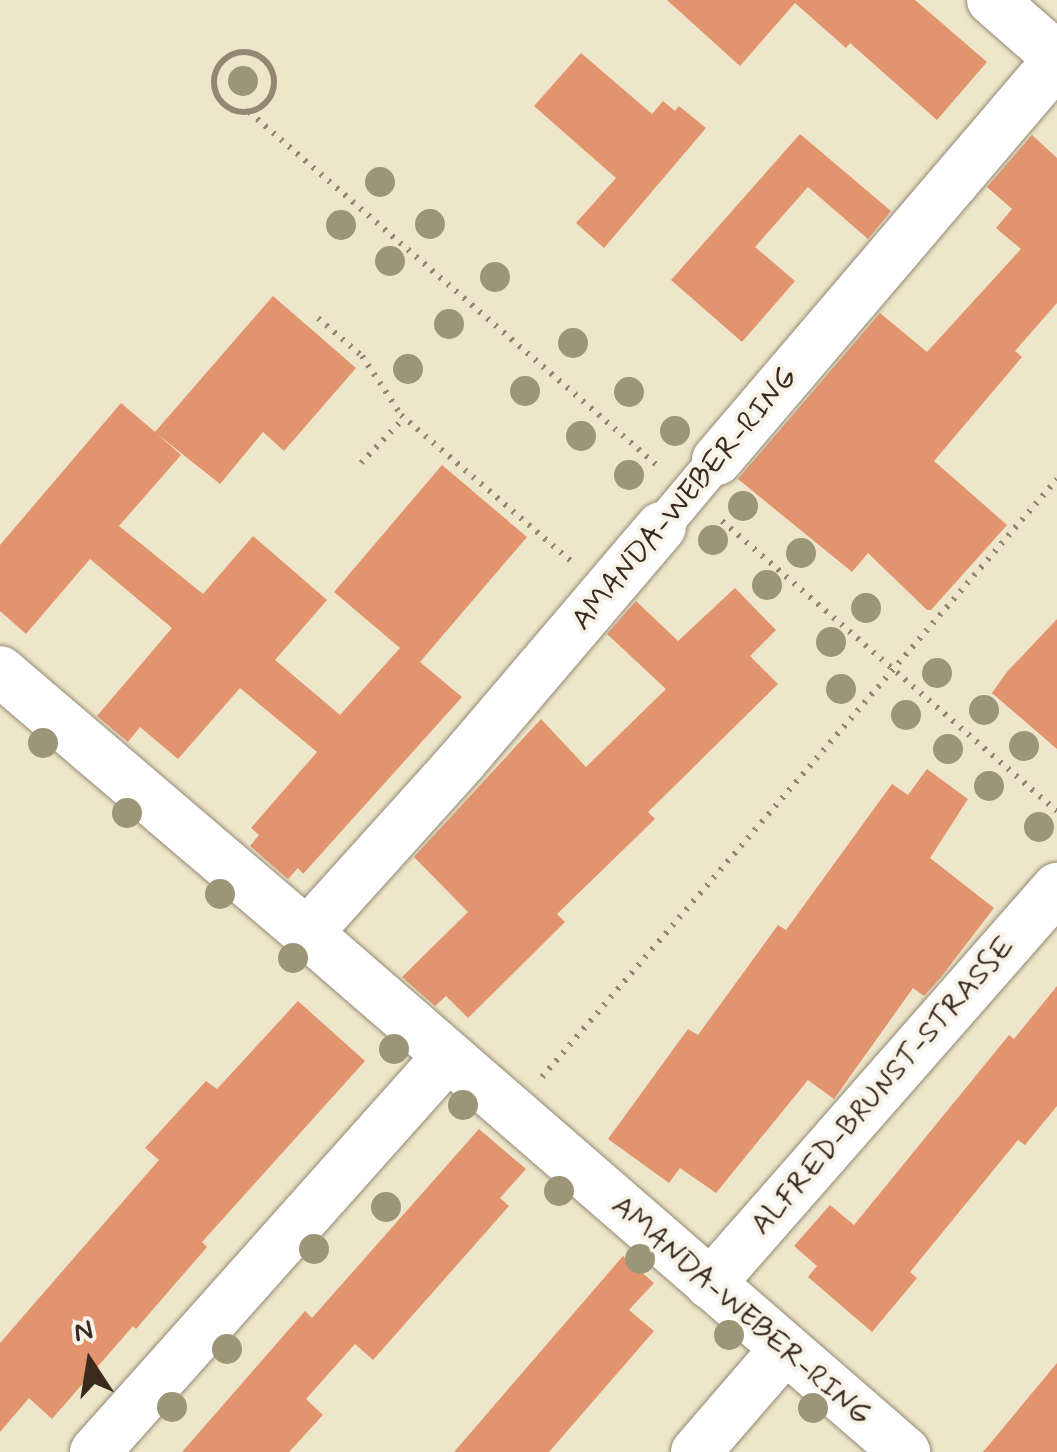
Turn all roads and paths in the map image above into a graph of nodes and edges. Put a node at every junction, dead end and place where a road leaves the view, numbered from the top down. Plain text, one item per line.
1 (992, 0) edge
2 (1057, 59) edge
3 (249, 112) junction
4 (318, 318) dead end
5 (404, 418) junction
6 (361, 462) dead end
7 (1057, 480) edge
8 (689, 494) junction
9 (606, 592) junction
10 (894, 670) junction
11 (0, 671) edge
12 (1057, 811) edge
13 (1057, 888) edge
14 (308, 933) junction
15 (448, 1056) junction
16 (511, 1110) junction
17 (710, 1284) junction
18 (785, 1348) junction
19 (96, 1452) edge
20 (696, 1452) edge
21 (905, 1452) edge

1 - 2 street, AMANDA-WEBER-RING
2 - 8 street, AMANDA-WEBER-RING
3 - 3 path
3 - 8 path
4 - 5 path
5 - 6 path
5 - 9 path
7 - 10 path
8 - 9 street, AMANDA-WEBER-RING
8 - 10 path
9 - 14 street, AMANDA-WEBER-RING
10 - 12 path
10 - 16 path
11 - 14 street, AMANDA-WEBER-RING
13 - 17 street, ALFRED-BRUNST-STRASSE
14 - 15 street, AMANDA-WEBER-RING
15 - 16 street, AMANDA-WEBER-RING
15 - 19 street
16 - 17 street, AMANDA-WEBER-RING
17 - 18 street, AMANDA-WEBER-RING
18 - 20 street
18 - 21 street, AMANDA-WEBER-RING

